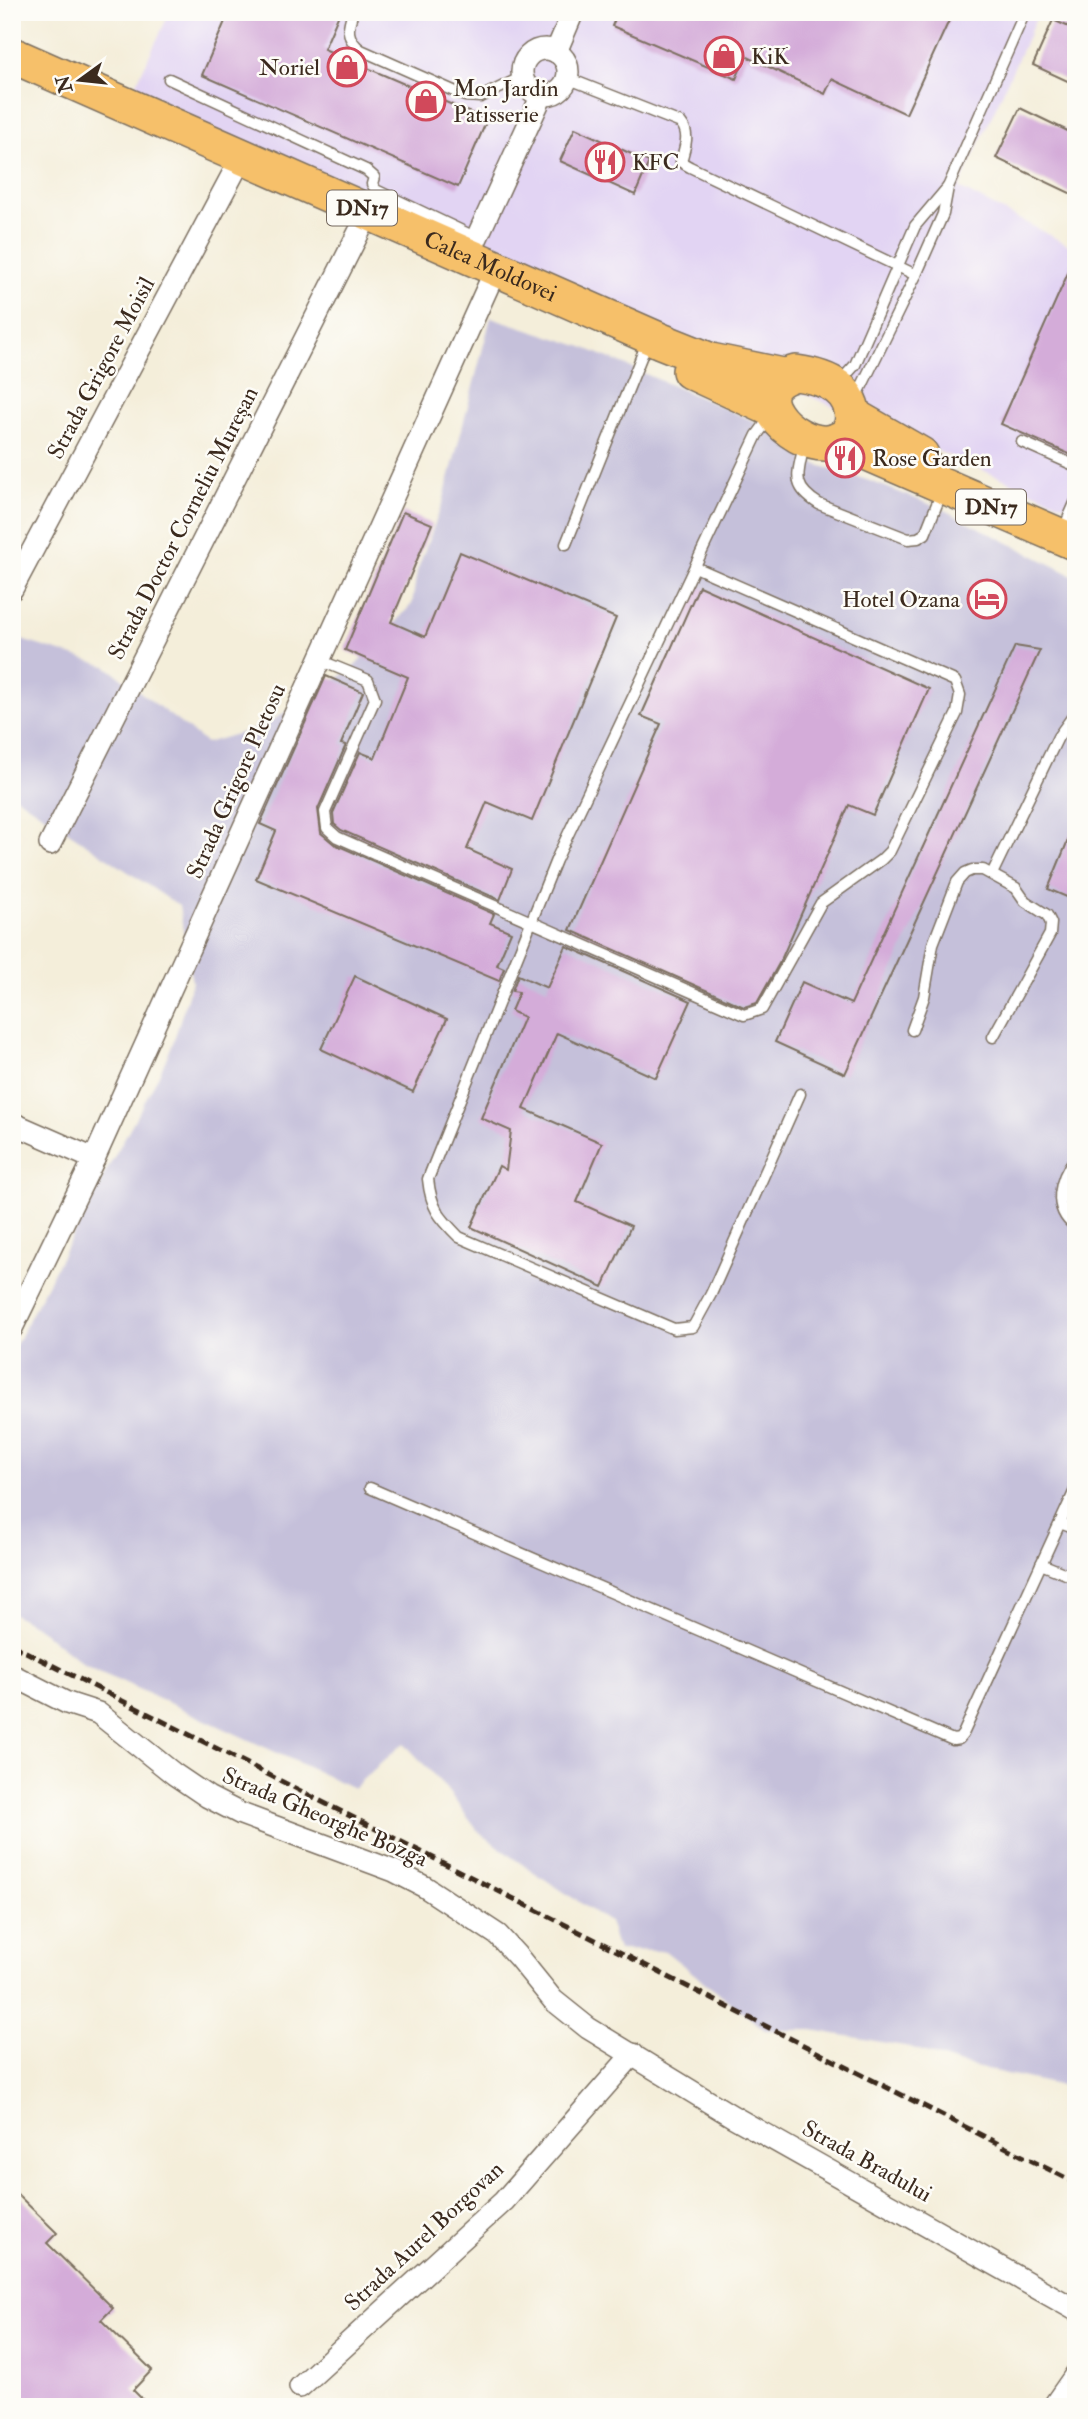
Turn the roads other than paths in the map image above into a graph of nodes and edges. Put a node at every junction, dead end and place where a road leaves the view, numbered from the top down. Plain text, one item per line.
1 (353, 12) edge
2 (573, 12) edge
3 (1025, 12) edge
4 (556, 52) junction
5 (12, 55) edge
6 (12, 72) edge
7 (522, 77) junction
8 (567, 78) junction
9 (169, 79) dead end
10 (542, 94) junction
11 (235, 170) junction
12 (948, 187) junction
13 (362, 226) junction
14 (473, 247) junction
15 (898, 265) junction
16 (916, 275) junction
17 (490, 282) junction
18 (644, 350) junction
19 (775, 399) junction
20 (837, 417) junction
21 (1022, 442) dead end
22 (1076, 467) edge
23 (944, 487) junction
24 (1074, 522) edge
25 (566, 544) dead end
26 (695, 567) junction
27 (12, 589) edge
28 (319, 660) junction
29 (1076, 712) edge
30 (50, 844) dead end
31 (992, 874) junction
32 (531, 922) junction
33 (912, 1030) dead end
34 (993, 1037) dead end
35 (800, 1094) dead end
36 (12, 1123) edge
37 (1076, 1157) edge
38 (94, 1159) junction
39 (1076, 1227) edge
40 (19, 1297) edge
41 (12, 1328) edge
42 (370, 1488) dead end
43 (1076, 1488) edge
44 (1060, 1523) junction
45 (1076, 1529) edge
46 (1041, 1564) junction
47 (1076, 1578) edge
48 (12, 1675) edge
49 (633, 2054) junction
50 (1076, 2310) edge
51 (1076, 2374) edge
52 (300, 2387) dead end
53 (1053, 2407) edge

1 - 7 lane
2 - 4 street
3 - 12 lane
4 - 7 street
4 - 8 street
5 - 14 main road, Calea Moldovei / DN17
6 - 11 main road, Calea Moldovei / DN17
7 - 10 street
8 - 10 street
8 - 15 lane
9 - 14 lane
10 - 14 street
11 - 13 main road, Calea Moldovei / DN17
11 - 27 street, Strada Grigore Moisil
12 - 15 lane
12 - 16 lane
13 - 17 main road, Calea Moldovei / DN17
13 - 30 street, Strada Doctor Corneliu Mureșan
14 - 19 main road, Calea Moldovei / DN17
15 - 16 lane
15 - 20 lane
16 - 20 lane
17 - 18 main road, Calea Moldovei / DN17
17 - 28 street, Strada Grigore Pletosu
18 - 19 main road, Calea Moldovei / DN17
18 - 25 lane
19 - 20 main road
19 - 20 main road
19 - 26 lane
20 - 23 main road, DN17
20 - 23 lane
20 - 24 main road, DN17
21 - 22 lane
23 - 24 main road, DN17
26 - 32 lane
26 - 32 lane
28 - 32 lane
28 - 38 street, Strada Grigore Pletosu
29 - 31 lane
31 - 33 lane
31 - 34 lane
32 - 35 lane
36 - 38 street
37 - 39 lane
38 - 40 street, Strada Grigore Pletosu
40 - 41 street, Strada Grigore Pletosu
42 - 46 lane
43 - 44 lane
44 - 45 lane
44 - 46 lane
46 - 47 lane
48 - 49 street, Strada Gheorghe Bozga
49 - 50 street, Strada Bradului
49 - 52 street, Strada Aurel Borgovan
51 - 53 street

